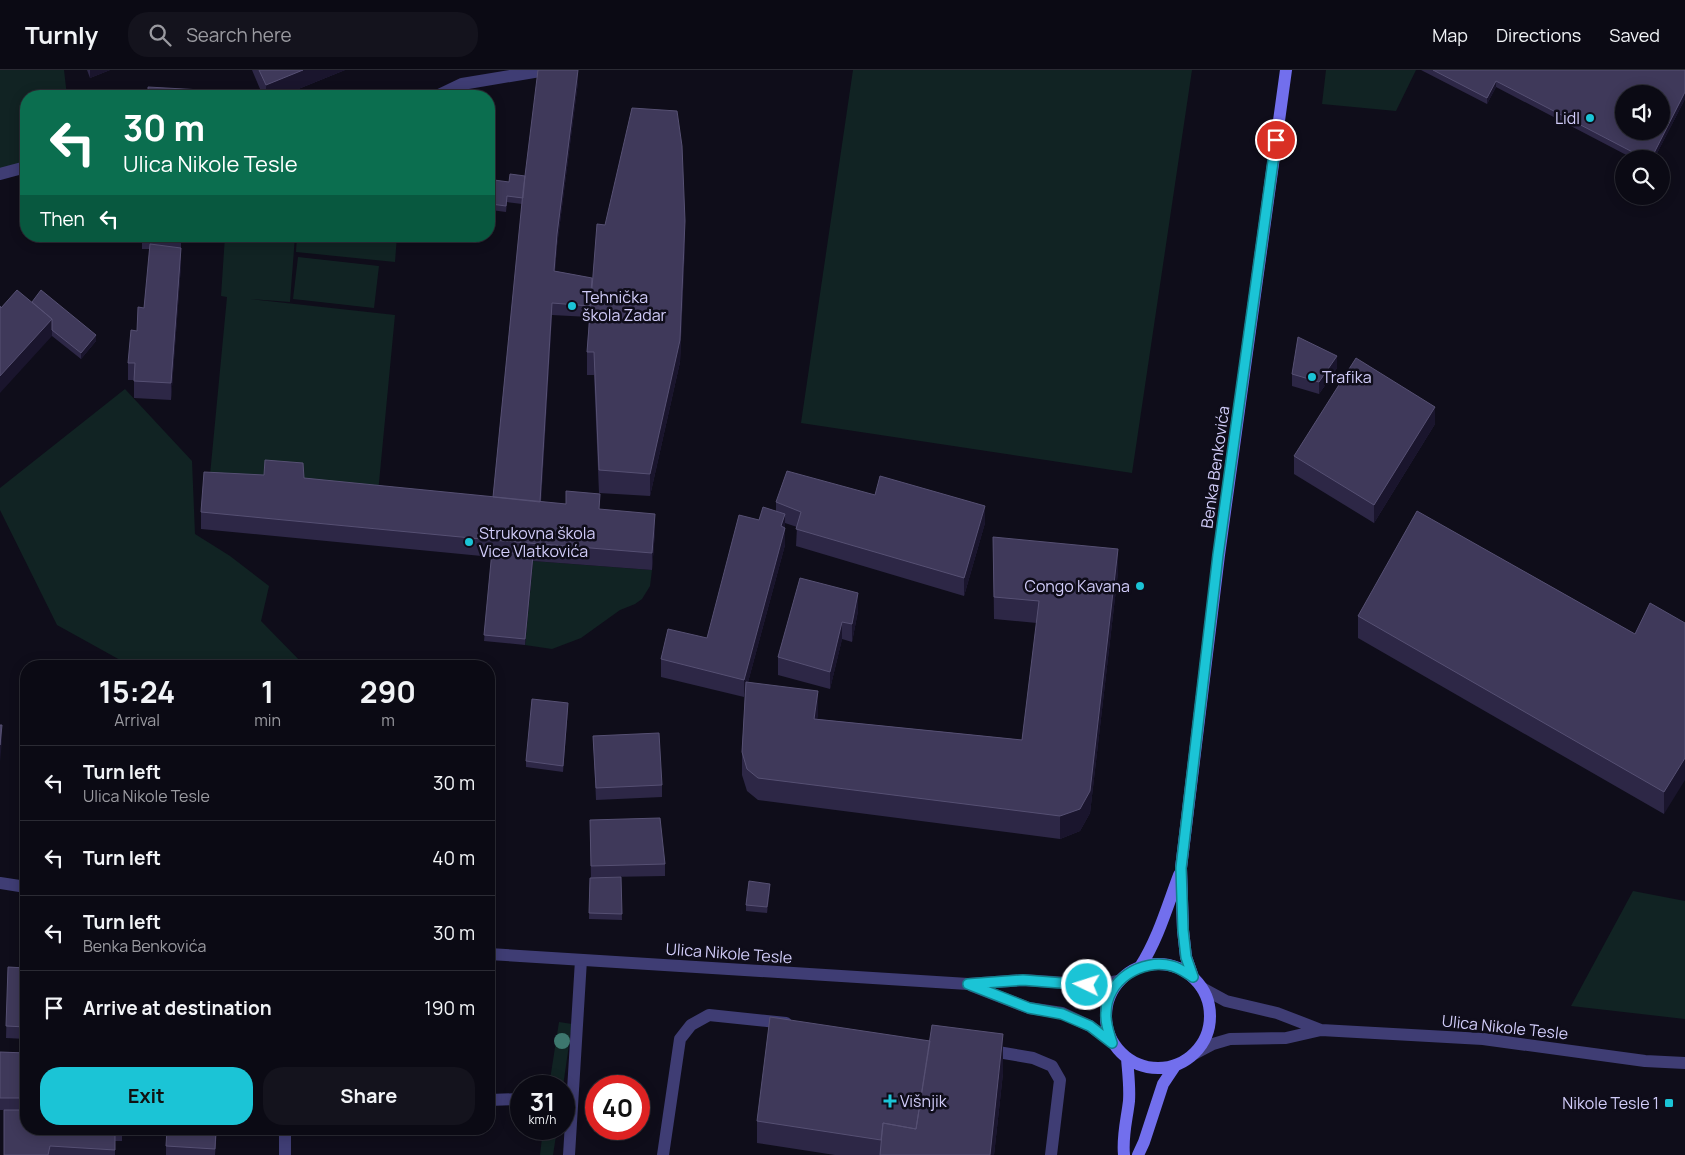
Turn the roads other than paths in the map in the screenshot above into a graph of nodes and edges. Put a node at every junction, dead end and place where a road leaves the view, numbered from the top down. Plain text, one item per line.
1 (546, 70) edge
2 (1286, 70) edge
3 (450, 90) edge
4 (20, 169) edge
5 (0, 174) edge
6 (1181, 868) junction
7 (0, 883) edge
8 (20, 886) edge
9 (495, 954) edge
10 (581, 960) junction
11 (1140, 967) junction
12 (1193, 977) junction
13 (1118, 981) junction
14 (968, 984) junction
15 (1202, 988) junction
16 (797, 1025) edge
17 (1321, 1030) junction
18 (1112, 1043) junction
19 (978, 1049) edge
20 (1194, 1054) junction
21 (1126, 1058) junction
22 (1685, 1063) edge
23 (1175, 1066) junction
24 (510, 1099) edge
25 (495, 1100) edge
26 (285, 1135) edge
27 (285, 1155) edge
28 (569, 1155) edge
29 (663, 1155) edge
30 (1050, 1155) edge
31 (1124, 1155) edge
32 (1138, 1155) edge

1 - 3 street
2 - 6 main road, Benka Benkovića
4 - 5 street
6 - 11 main road, Benka Benkovića
6 - 12 main road, Benka Benkovića
7 - 8 street
9 - 10 street, Ulica Nikole Tesle
10 - 14 street, Ulica Nikole Tesle
10 - 28 street
11 - 12 main road
11 - 13 main road
12 - 15 main road
13 - 14 street, Ulica Nikole Tesle
13 - 18 main road
14 - 18 street, Ulica Nikole Tesle
15 - 17 street, Ulica Nikole Tesle
15 - 20 main road
16 - 29 street
17 - 20 street, Ulica Nikole Tesle
17 - 22 street, Ulica Nikole Tesle
18 - 21 main road
19 - 30 street
20 - 23 main road
21 - 23 main road
21 - 31 main road
23 - 32 main road
24 - 25 street
26 - 27 street

